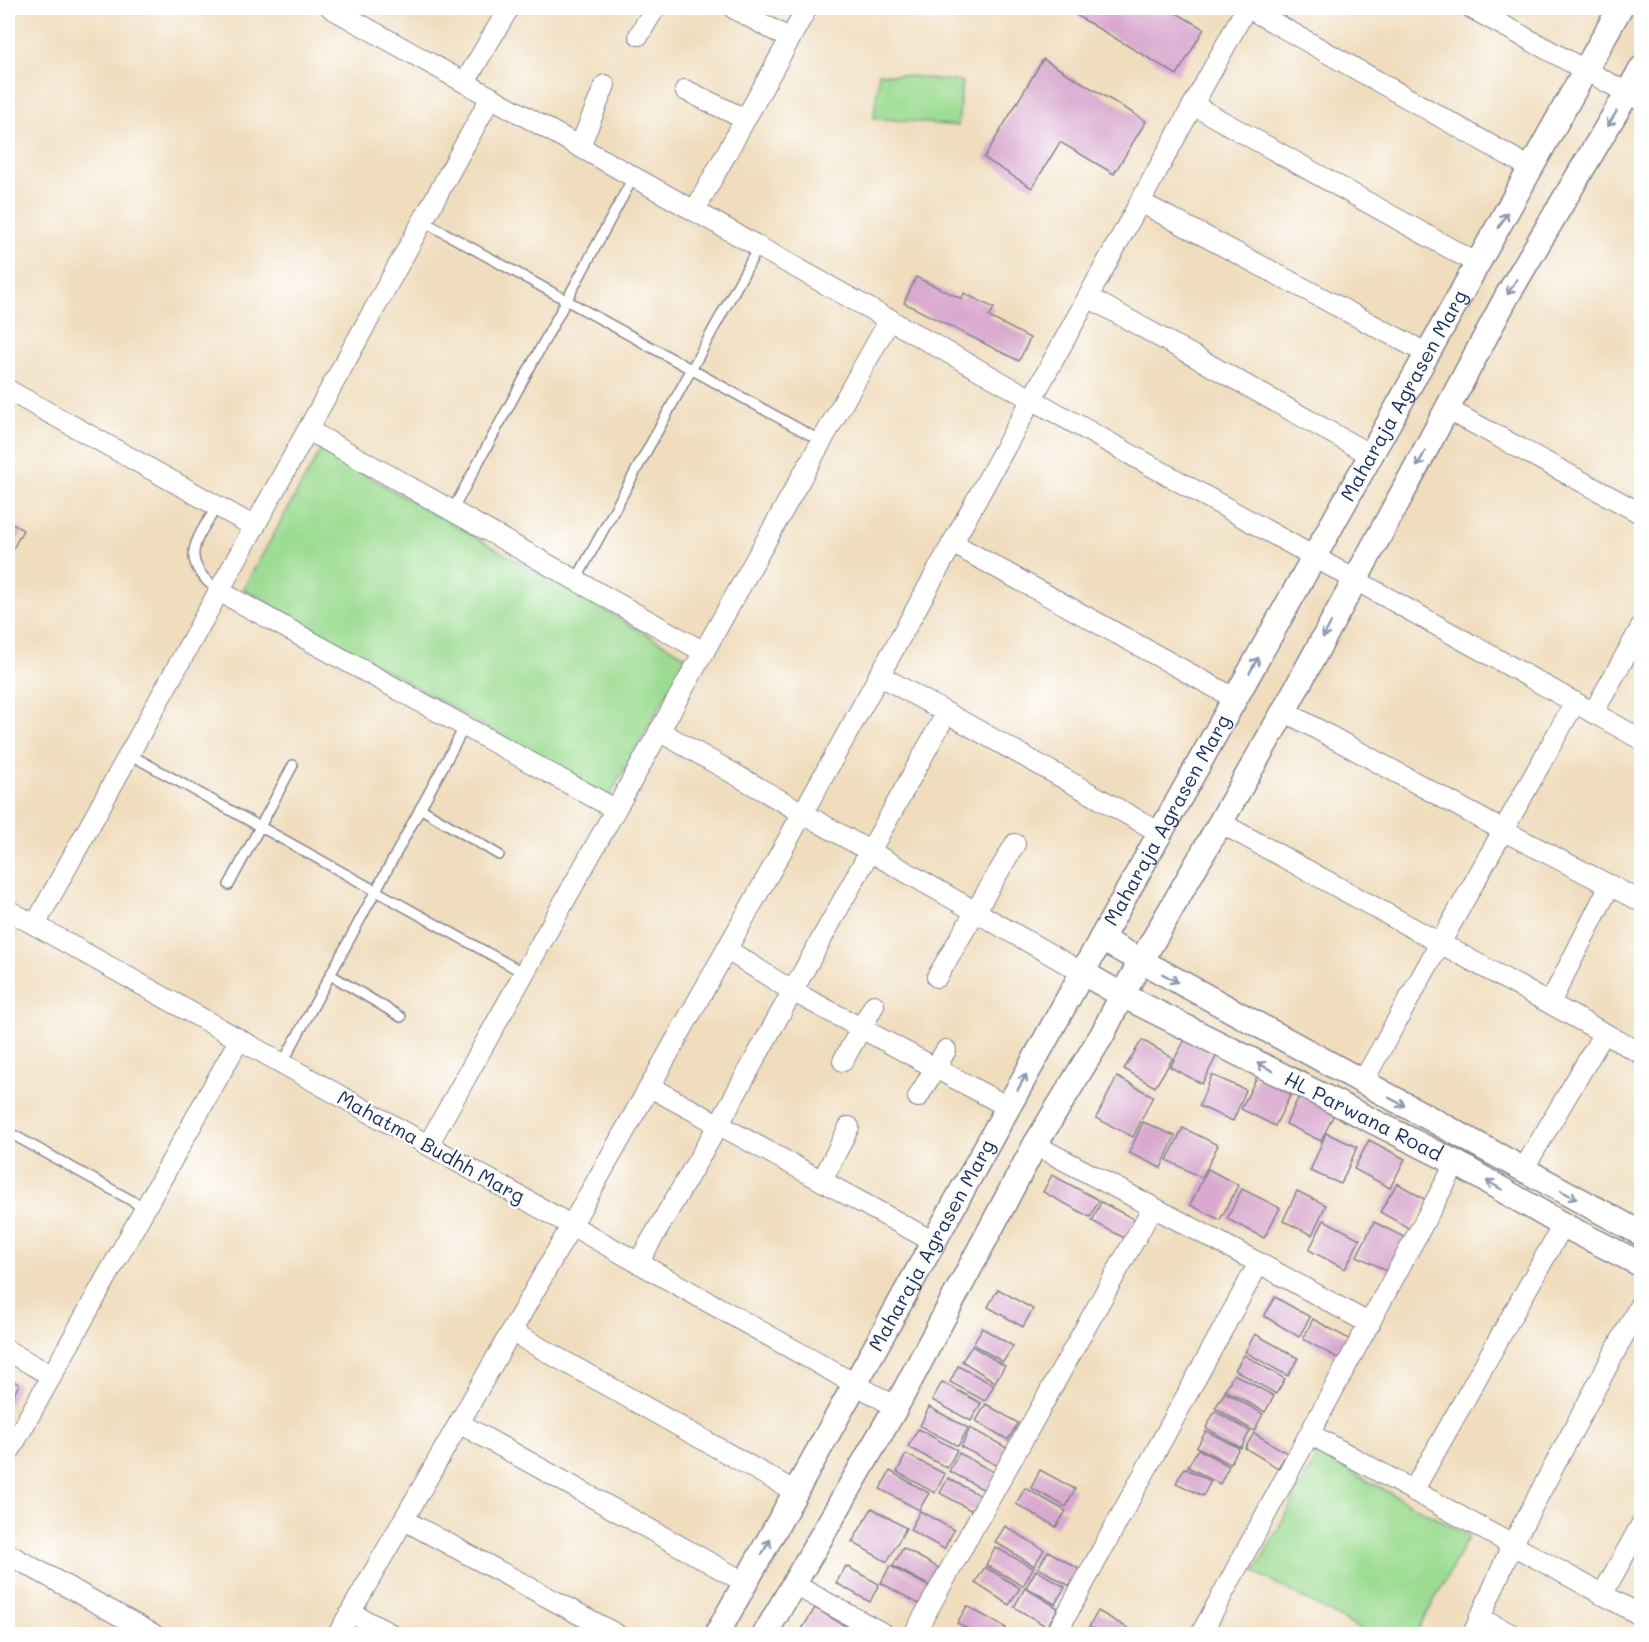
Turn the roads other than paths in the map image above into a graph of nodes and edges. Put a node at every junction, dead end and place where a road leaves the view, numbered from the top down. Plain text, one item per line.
1 (331, 8) edge
2 (509, 8) edge
3 (655, 8) edge
4 (733, 8) edge
5 (807, 8) edge
6 (1247, 8) edge
7 (1471, 8) edge
8 (1620, 8) edge
9 (639, 35) dead end
10 (790, 39) junction
11 (1641, 68) edge
12 (1586, 70) junction
13 (465, 82) junction
14 (605, 85) dead end
15 (685, 90) dead end
16 (491, 97) junction
17 (1635, 97) edge
18 (1192, 105) junction
19 (745, 119) junction
20 (579, 146) junction
21 (1531, 168) junction
22 (634, 176) junction
23 (1140, 202) junction
24 (695, 210) junction
25 (423, 221) junction
26 (759, 246) junction
27 (1478, 264) junction
28 (1088, 297) junction
29 (566, 301) junction
30 (890, 319) junction
31 (1428, 354) junction
32 (691, 370) junction
33 (8, 390) edge
34 (1032, 399) junction
35 (1446, 409) junction
36 (308, 430) junction
37 (821, 441) junction
38 (1371, 455) junction
39 (218, 506) junction
40 (452, 511) junction
41 (1641, 514) edge
42 (255, 527) junction
43 (952, 543) junction
44 (1315, 556) junction
45 (576, 580) junction
46 (1354, 580) junction
47 (219, 591) junction
48 (1641, 626) edge
49 (704, 652) junction
50 (879, 675) junction
51 (1236, 699) junction
52 (1575, 702) junction
53 (1284, 711) junction
54 (1593, 713) junction
55 (946, 714) junction
56 (465, 726) junction
57 (659, 731) junction
58 (1641, 740) edge
59 (129, 754) junction
60 (292, 765) dead end
61 (420, 808) junction
62 (615, 809) junction
63 (802, 813) junction
64 (1221, 823) junction
65 (260, 827) junction
66 (1504, 831) junction
67 (1161, 833) junction
68 (1015, 844) dead end
69 (869, 851) junction
70 (499, 855) dead end
71 (229, 885) dead end
72 (1610, 885) junction
73 (376, 891) junction
74 (1641, 902) edge
75 (975, 912) junction
76 (8, 913) edge
77 (35, 925) junction
78 (1101, 939) junction
79 (1441, 945) junction
80 (726, 950) junction
81 (1141, 962) junction
82 (524, 973) junction
83 (1083, 973) junction
84 (331, 975) junction
85 (937, 977) dead end
86 (792, 991) junction
87 (1122, 995) junction
88 (1550, 1003) junction
89 (874, 1005) dead end
90 (401, 1017) dead end
91 (862, 1028) junction
92 (1604, 1033) junction
93 (239, 1040) junction
94 (946, 1050) dead end
95 (1641, 1054) edge
96 (843, 1061) dead end
97 (282, 1064) junction
98 (936, 1068) junction
99 (1362, 1083) junction
100 (650, 1087) junction
101 (918, 1097) dead end
102 (1008, 1107) junction
103 (718, 1124) junction
104 (849, 1126) dead end
105 (8, 1132) edge
106 (428, 1145) junction
107 (1035, 1145) junction
108 (1456, 1163) junction
109 (1523, 1170) junction
110 (822, 1181) junction
111 (145, 1208) junction
112 (1153, 1208) junction
113 (1563, 1225) junction
114 (572, 1226) junction
115 (1641, 1234) edge
116 (934, 1242) junction
117 (638, 1263) junction
118 (1259, 1263) junction
119 (1641, 1265) edge
120 (1641, 1301) edge
121 (1370, 1324) junction
122 (512, 1332) junction
123 (8, 1351) edge
124 (52, 1376) junction
125 (855, 1385) junction
126 (896, 1407) junction
127 (459, 1424) junction
128 (1310, 1434) junction
129 (8, 1454) edge
130 (1413, 1491) junction
131 (796, 1492) junction
132 (404, 1520) junction
133 (1641, 1523) edge
134 (1512, 1545) junction
135 (8, 1554) edge
136 (746, 1583) junction
137 (793, 1584) junction
138 (1602, 1595) junction
139 (351, 1613) junction
140 (1641, 1616) edge
141 (1476, 1626) edge
142 (153, 1635) edge
143 (338, 1635) edge
144 (391, 1635) edge
145 (616, 1635) edge
146 (717, 1635) edge
147 (765, 1635) edge
148 (884, 1635) edge
149 (914, 1635) edge
150 (1056, 1635) edge
151 (1201, 1635) edge
152 (1510, 1635) edge

1 - 13 street
2 - 13 street
3 - 9 street
4 - 10 street
5 - 10 street
6 - 18 street
6 - 21 street
7 - 12 street
8 - 12 street, Maharaja Agrasen Marg
10 - 19 street
11 - 17 street
12 - 17 street
12 - 21 street, Maharaja Agrasen Marg
13 - 16 street
14 - 20 street
15 - 19 street
16 - 20 street
16 - 25 street
17 -> 35 street
18 - 23 street
18 - 27 street
19 - 24 street
20 - 22 street
27 -> 21 street, Maharaja Agrasen Marg
22 - 24 street
22 - 29 lane
23 - 28 street
23 - 31 street
24 - 26 street
25 - 29 lane
25 - 36 street
26 - 30 street
26 - 32 lane
27 - 31 street, Maharaja Agrasen Marg
28 - 34 street
28 - 38 street
29 - 32 lane
29 - 40 lane
30 - 34 street
30 - 37 street
31 - 38 street, Maharaja Agrasen Marg
32 - 37 lane
32 - 45 lane
33 - 39 street
34 - 43 street
34 - 44 street
35 - 41 street
35 -> 46 street
36 - 40 street
36 - 42 street
37 - 49 street
38 - 44 street, Maharaja Agrasen Marg
39 - 42 street
39 - 47 lane
40 - 45 street
42 - 47 street
43 - 50 street
43 - 51 street
44 - 46 street
51 -> 44 street, Maharaja Agrasen Marg
45 - 49 street
46 - 52 street
46 -> 53 street
47 - 56 street
47 - 59 street
48 - 54 street
49 - 57 street
50 - 55 street
50 - 63 street
51 - 67 street, Maharaja Agrasen Marg
52 - 54 street
52 - 66 street
53 - 64 street
53 - 66 street
54 - 58 street
55 - 67 street
55 - 69 street
56 - 61 lane
56 - 62 street
57 - 62 street
57 - 63 street
59 - 65 lane
59 - 77 street
60 - 65 lane
61 - 70 lane
61 - 73 lane
62 - 82 street
63 - 69 street
63 - 80 street
64 - 79 street
64 - 81 street
65 - 71 lane
65 - 73 lane
66 - 72 street
66 - 79 street
67 - 78 street, Maharaja Agrasen Marg
68 - 75 street
69 - 75 street
69 - 86 street
72 - 74 street
72 - 88 street
73 - 82 lane
73 - 84 lane
75 - 83 street
75 - 85 street
76 - 77 street, Mahatma Budhh Marg
77 - 93 street, Mahatma Budhh Marg
78 - 81 street, HL Parwana Road
78 - 83 street, Maharaja Agrasen Marg
79 - 88 street
79 - 99 street
80 - 86 street
80 - 100 street
81 - 87 street
81 -> 99 street, HL Parwana Road
82 - 106 street
83 - 87 street, HL Parwana Road
102 -> 83 street, Maharaja Agrasen Marg
84 - 90 lane
84 - 97 lane
86 - 91 street
86 - 103 street
87 - 107 street
108 -> 87 street, HL Parwana Road
88 - 92 street
89 - 91 street
91 - 96 street
91 - 98 street
92 - 95 street
92 - 109 street
93 - 97 street, Mahatma Budhh Marg
93 - 111 street
94 - 98 street
97 - 106 street, Mahatma Budhh Marg
98 - 101 street
98 - 102 street
99 -> 109 street, HL Parwana Road
100 - 103 street
100 - 114 street
102 - 116 street, Maharaja Agrasen Marg
103 - 110 street
103 - 117 street
104 - 110 street
105 - 111 lane
106 - 114 street, Mahatma Budhh Marg
107 - 112 street
107 - 126 street
113 -> 108 street, HL Parwana Road
108 - 121 street
109 -> 115 street, HL Parwana Road
110 - 116 street
111 - 124 street
112 - 118 street
112 - 149 street
113 - 119 street, HL Parwana Road
113 - 130 street
114 - 117 street, Mahatma Budhh Marg
114 - 122 street
116 - 125 street, Maharaja Agrasen Marg
117 - 125 street, Mahatma Budhh Marg
118 - 121 street
118 - 150 street
120 - 134 street
121 - 128 street
122 - 127 street
122 - 131 street
123 - 124 street
124 - 129 street
125 - 126 street, Mahatma Budhh Marg
125 - 131 street, Maharaja Agrasen Marg
126 - 137 street
127 - 132 street
127 - 136 street
128 - 130 street
128 - 151 street
130 - 134 street
136 -> 131 street, Maharaja Agrasen Marg
132 - 139 street
132 - 145 street
133 - 138 street
134 - 138 street
134 - 141 street
135 - 142 street
136 - 146 street, Maharaja Agrasen Marg
137 - 147 street
137 - 148 street
138 - 140 street
139 - 143 street
139 - 144 street
141 - 152 street

